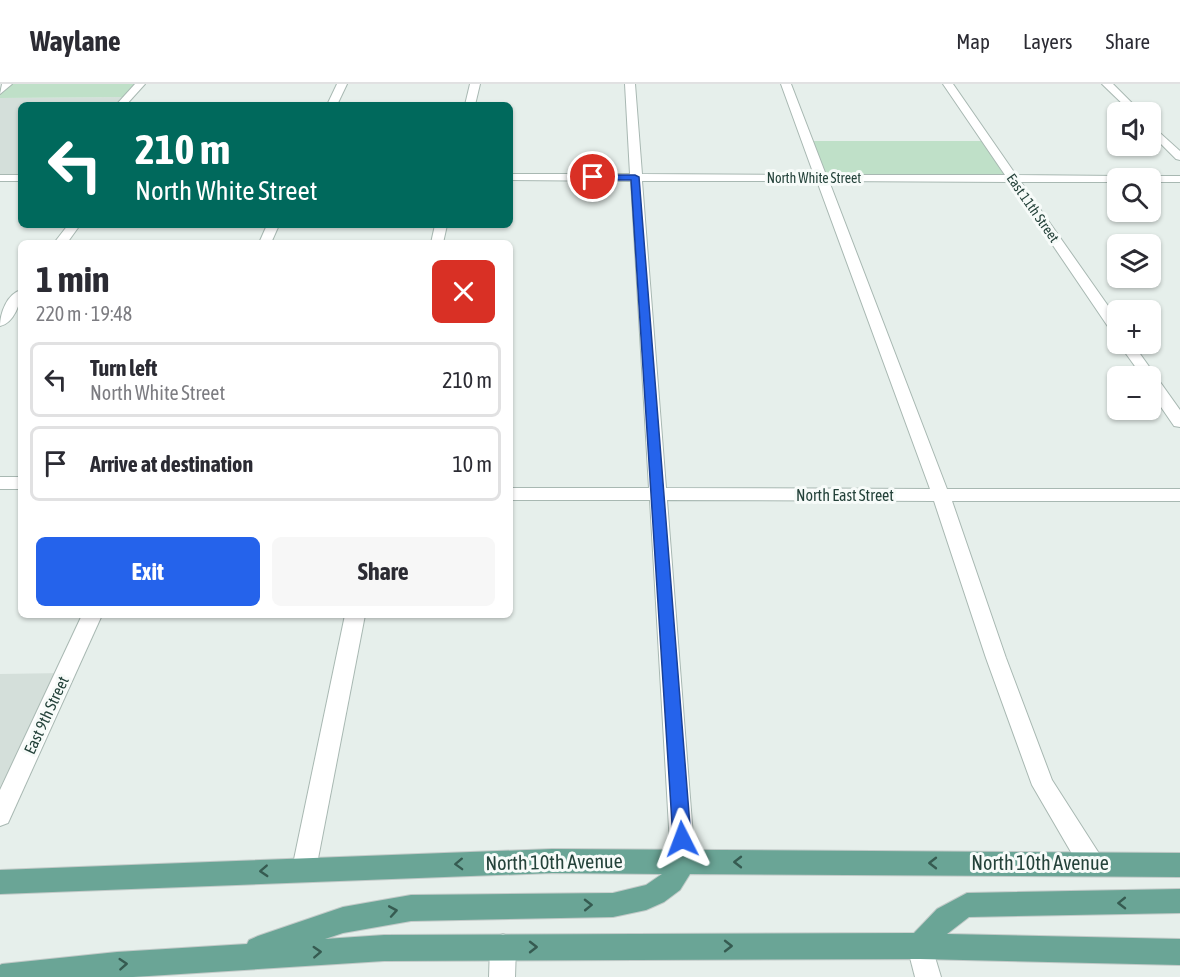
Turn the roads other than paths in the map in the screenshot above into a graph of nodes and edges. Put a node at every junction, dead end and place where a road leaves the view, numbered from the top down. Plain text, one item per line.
1 (7, 84) edge
2 (140, 84) edge
3 (342, 84) edge
4 (475, 84) edge
5 (630, 84) edge
6 (786, 84) edge
7 (948, 84) edge
8 (1107, 84) edge
9 (0, 91) edge
10 (124, 102) edge
11 (333, 102) edge
12 (471, 102) edge
13 (1126, 102) edge
14 (1161, 138) edge
15 (1180, 157) edge
16 (513, 177) edge
17 (635, 177) junction
18 (0, 178) edge
19 (18, 178) edge
20 (820, 178) junction
21 (1012, 179) junction
22 (1107, 179) edge
23 (1161, 179) edge
24 (1180, 179) edge
25 (72, 228) edge
26 (62, 240) edge
27 (18, 298) edge
28 (1107, 315) edge
29 (0, 322) edge
30 (1161, 394) edge
31 (1180, 422) edge
32 (0, 483) edge
33 (18, 483) edge
34 (513, 495) edge
35 (658, 495) junction
36 (941, 495) junction
37 (1180, 495) edge
38 (90, 618) edge
39 (354, 618) edge
40 (8, 782) edge
41 (0, 815) edge
42 (683, 862) junction
43 (1091, 863) junction
44 (1180, 865) edge
45 (304, 869) junction
46 (0, 882) edge
47 (1180, 901) edge
48 (920, 945) junction
49 (503, 947) junction
50 (1180, 952) edge
51 (237, 956) junction
52 (2, 977) edge
53 (502, 977) edge
54 (928, 977) edge

1 - 9 street
2 - 10 street
3 - 11 street
4 - 12 street
5 - 17 street
6 - 20 street
7 - 21 street, East 11th Street
8 - 13 street
14 - 15 street
16 - 17 street, North White Street
17 - 20 street, North White Street
17 - 35 street
18 - 19 street
20 - 21 street, North White Street
20 - 36 street
21 - 22 street, North White Street
21 - 28 street, East 11th Street
23 - 24 street
25 - 26 street
27 - 29 street
30 - 31 street
32 - 33 street
34 - 35 street, North East Street
35 - 36 street, North East Street
35 - 42 street
36 - 37 street, North East Street
36 - 43 street
38 - 40 street, East 9th Street
39 - 45 street
40 - 41 street, East 9th Street
43 -> 42 main road, North 10th Avenue
42 -> 45 main road, North 10th Avenue
51 -> 42 main road
43 - 44 main road, North 10th Avenue
45 -> 46 main road, North 10th Avenue
47 -> 48 main road
49 -> 48 main road
48 - 50 main road
48 - 54 street
51 -> 49 main road
49 - 53 street
52 -> 51 main road

